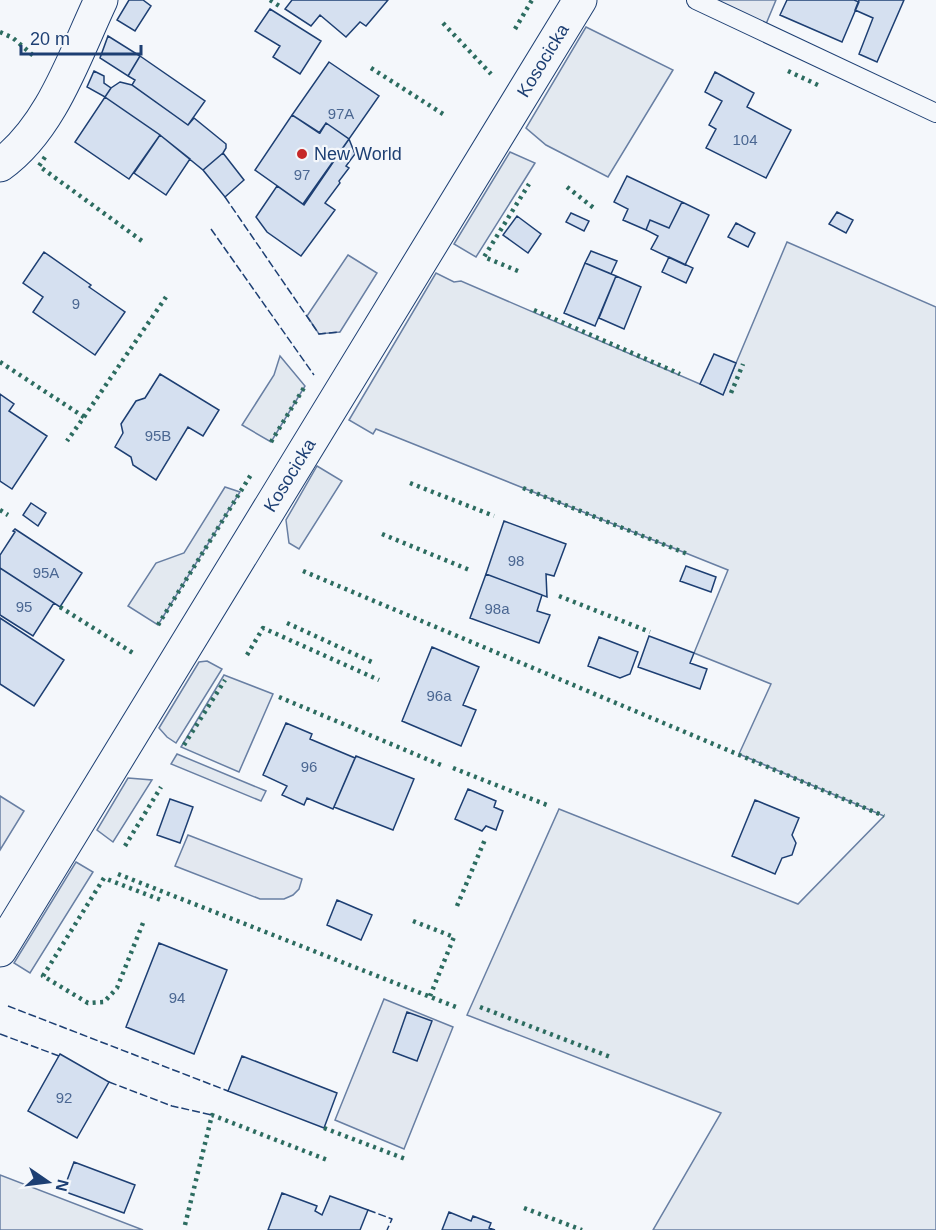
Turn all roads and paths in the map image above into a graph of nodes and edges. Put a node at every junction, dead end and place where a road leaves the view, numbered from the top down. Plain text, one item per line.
1 (100, 0) edge
2 (580, 0) edge
3 (696, 0) edge
4 (936, 113) edge
5 (0, 165) edge
6 (0, 950) edge

1 - 5 street
2 - 6 street, Kosocicka
3 - 4 lane

